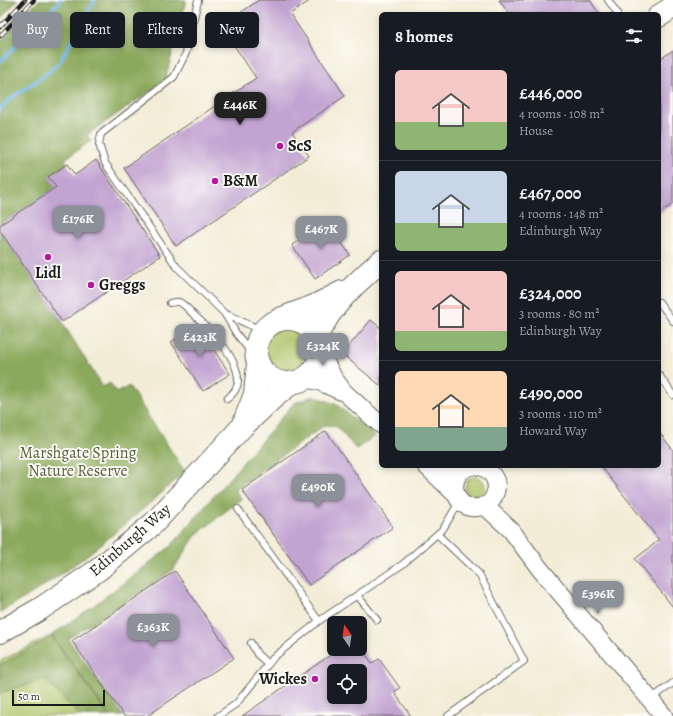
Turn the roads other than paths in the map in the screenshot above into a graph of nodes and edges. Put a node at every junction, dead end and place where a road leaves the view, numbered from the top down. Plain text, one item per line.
1 (198, 0) edge
2 (608, 0) edge
3 (673, 7) edge
4 (617, 12) edge
5 (661, 15) edge
6 (379, 263) edge
7 (352, 286) junction
8 (170, 303) dead end
9 (661, 305) edge
10 (224, 313) junction
11 (673, 321) edge
12 (274, 322) junction
13 (319, 343) junction
14 (257, 361) junction
15 (661, 378) edge
16 (296, 382) junction
17 (344, 392) junction
18 (673, 395) edge
19 (228, 399) dead end
20 (379, 423) edge
21 (242, 427) junction
22 (428, 468) edge
23 (474, 468) edge
24 (457, 497) junction
25 (490, 499) junction
26 (238, 509) dead end
27 (438, 534) junction
28 (357, 595) junction
29 (377, 620) dead end
30 (319, 621) junction
31 (0, 632) edge
32 (251, 643) dead end
33 (268, 664) junction
34 (673, 683) edge
35 (650, 700) junction
36 (218, 716) edge
37 (448, 716) edge
38 (664, 716) edge

1 - 10 lane
2 - 4 lane
3 - 5 highway
6 - 7 highway
7 - 12 highway
7 - 13 highway
8 - 19 lane
9 - 11 lane
10 - 12 lane
10 - 14 lane
12 - 13 highway
12 - 14 highway
13 - 16 highway
13 - 17 street
14 - 16 highway
14 - 21 highway, Edinburgh Way
15 - 18 lane
16 - 17 street
16 - 21 highway, Edinburgh Way
17 - 20 street
21 - 31 highway, Edinburgh Way
22 - 24 street
23 - 24 street
23 - 25 street
24 - 25 street
24 - 27 lane
25 - 35 street
26 - 30 lane
27 - 28 lane
27 - 37 lane
28 - 29 lane
28 - 30 lane
30 - 33 lane
32 - 33 lane
33 - 36 lane
34 - 35 lane
35 - 38 street

